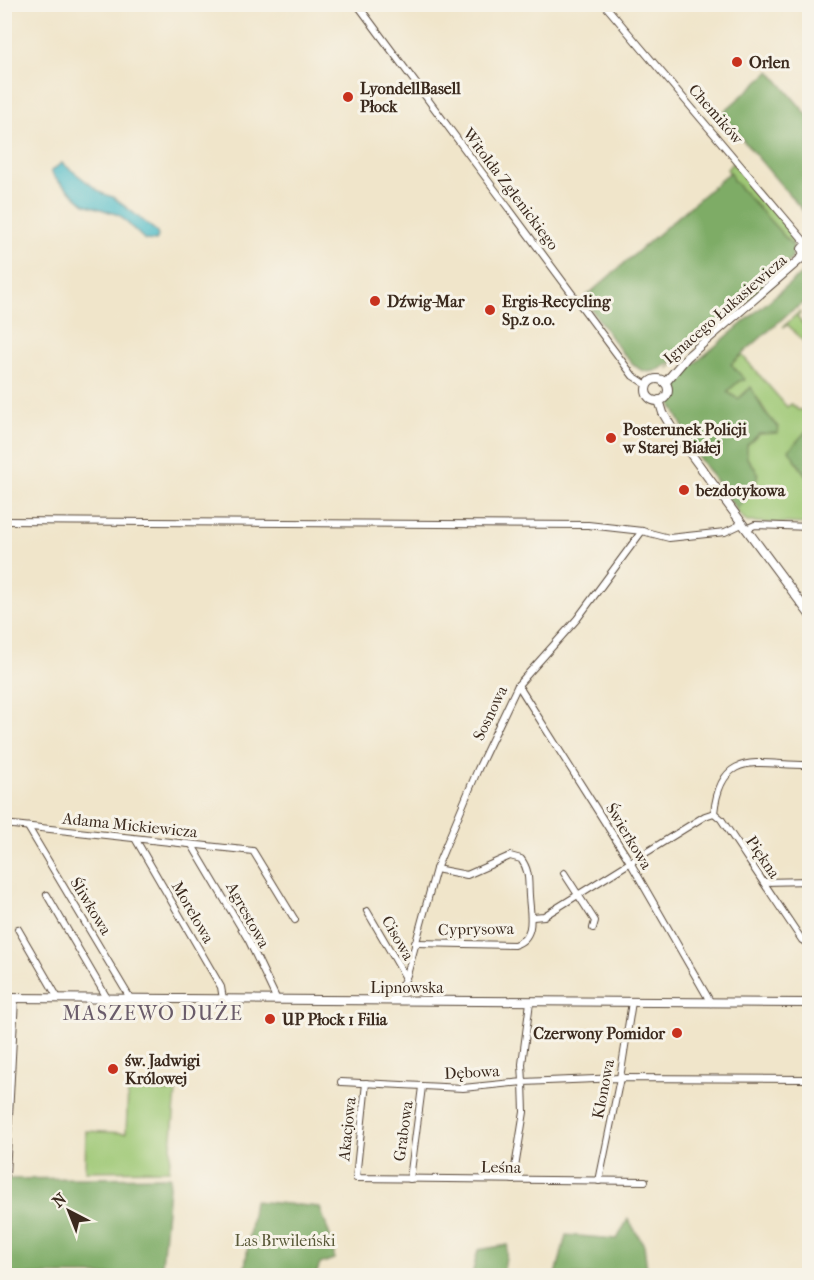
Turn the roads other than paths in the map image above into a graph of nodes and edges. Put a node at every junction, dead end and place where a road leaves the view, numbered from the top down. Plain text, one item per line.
1 (357, 4) edge
2 (604, 4) edge
3 (808, 241) edge
4 (807, 258) edge
5 (665, 383) junction
6 (647, 385) junction
7 (659, 400) junction
8 (4, 521) edge
9 (810, 526) edge
10 (744, 527) junction
11 (642, 531) junction
12 (810, 615) edge
13 (518, 685) junction
14 (810, 765) edge
15 (714, 813) junction
16 (4, 824) edge
17 (28, 827) junction
18 (136, 840) junction
19 (192, 845) junction
20 (630, 862) junction
21 (436, 869) junction
22 (564, 873) dead end
23 (810, 881) edge
24 (764, 882) junction
25 (47, 895) dead end
26 (578, 895) junction
27 (367, 911) dead end
28 (533, 917) junction
29 (295, 920) dead end
30 (593, 928) dead end
31 (18, 929) dead end
32 (415, 943) junction
33 (810, 945) edge
34 (406, 978) junction
35 (4, 998) edge
36 (15, 998) junction
37 (58, 998) junction
38 (107, 998) junction
39 (130, 999) junction
40 (223, 999) junction
41 (278, 1000) junction
42 (394, 1000) junction
43 (530, 1002) junction
44 (632, 1002) junction
45 (810, 1003) edge
46 (711, 1004) junction
47 (620, 1078) junction
48 (810, 1079) edge
49 (341, 1082) dead end
50 (523, 1082) junction
51 (366, 1083) junction
52 (422, 1087) junction
53 (6, 1175) dead end
54 (356, 1178) joint
55 (410, 1179) junction
56 (513, 1180) junction
57 (599, 1181) junction
58 (645, 1181) dead end

1 - 6 street, Witolda Zglenickiego
2 - 3 street, Chemików
3 - 4 main road
4 - 5 main road, Ignacego Łukasiewicza
5 - 6 main road
5 - 7 main road
6 - 7 main road
7 - 10 main road
8 - 11 street
9 - 10 street
10 - 11 street
10 - 12 main road
11 - 13 street, Sosnowa
13 - 20 street, Świerkowa
13 - 21 street, Sosnowa
14 - 15 street
15 - 20 street
15 - 24 street, Piękna
16 - 17 street, Adama Mickiewicza
17 - 18 street, Adama Mickiewicza
17 - 39 street, Śliwkowa
18 - 19 street, Adama Mickiewicza
18 - 40 street, Morelowa
19 - 29 street, Adama Mickiewicza
19 - 41 street, Agrestowa
20 - 26 street
20 - 46 street, Świerkowa
21 - 28 street
21 - 32 street, Sosnowa
22 - 26 street
23 - 24 street
24 - 33 street, Piękna
25 - 38 street
26 - 28 street
26 - 30 street
27 - 34 street, Cisowa
28 - 32 street, Cyprysowa
31 - 37 street
32 - 34 street, Sosnowa
34 - 42 street, Sosnowa
35 - 36 main road, Lipnowska
36 - 37 main road, Lipnowska
36 - 53 street
37 - 38 main road, Lipnowska
38 - 39 main road, Lipnowska
39 - 40 main road, Lipnowska
40 - 41 main road, Lipnowska
41 - 42 main road, Lipnowska
42 - 43 main road, Lipnowska
43 - 44 main road, Lipnowska
43 - 50 street, Dębowa
44 - 46 main road, Lipnowska
44 - 47 street, Klonowa
45 - 46 main road, Lipnowska
47 - 48 street
47 - 50 street
47 - 57 street, Klonowa
49 - 51 street, Dębowa
50 - 52 street, Dębowa
50 - 56 street
51 - 52 street, Dębowa
51 - 54 street, Akacjowa
52 - 55 street, Grabowa
54 - 55 street, Leśna
55 - 56 street, Leśna
56 - 57 street, Leśna
57 - 58 street, Leśna

